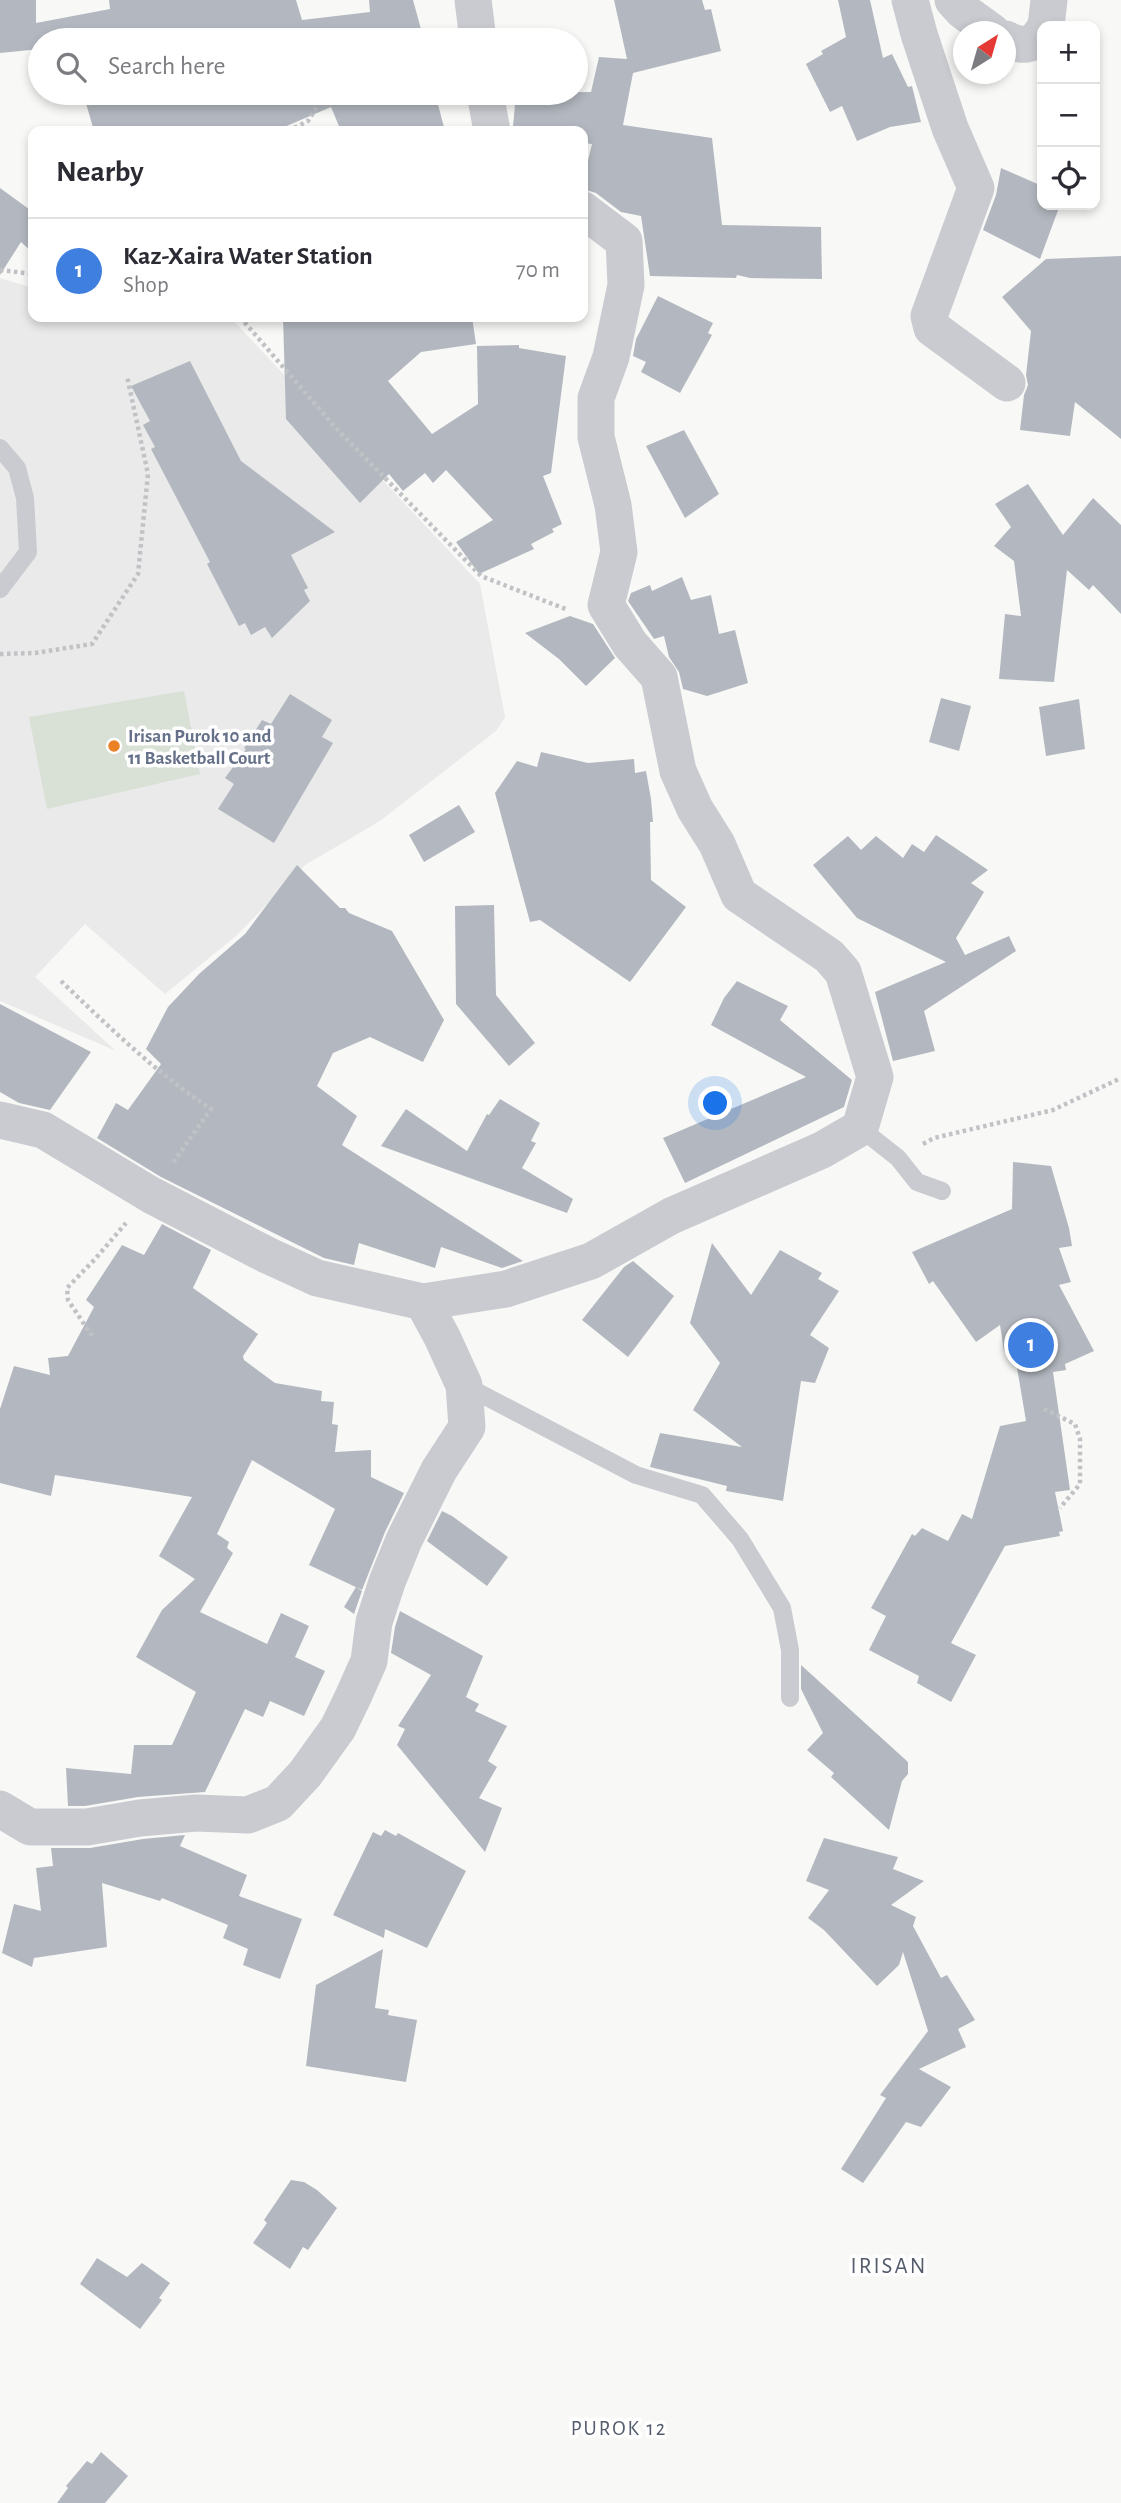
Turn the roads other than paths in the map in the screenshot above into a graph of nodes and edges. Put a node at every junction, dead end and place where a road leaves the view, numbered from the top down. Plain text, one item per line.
1 (473, 0) edge
2 (910, 0) edge
3 (953, 0) edge
4 (1049, 0) edge
5 (978, 21) edge
6 (1047, 21) edge
7 (476, 28) edge
8 (1037, 39) edge
9 (1016, 45) edge
10 (487, 105) edge
11 (491, 126) edge
12 (588, 214) edge
13 (1007, 383) dead end
14 (0, 448) edge
15 (0, 589) edge
16 (0, 1120) edge
17 (860, 1128) junction
18 (943, 1191) dead end
19 (423, 1302) junction
20 (464, 1385) junction
21 (790, 1698) dead end
22 (0, 1809) edge

1 - 7 street
2 - 13 street
3 - 5 street
4 - 6 street
8 - 9 street
10 - 11 street
12 - 17 street
14 - 15 lane
16 - 19 street
17 - 18 lane
17 - 19 street
19 - 20 street
20 - 21 lane
20 - 22 street

